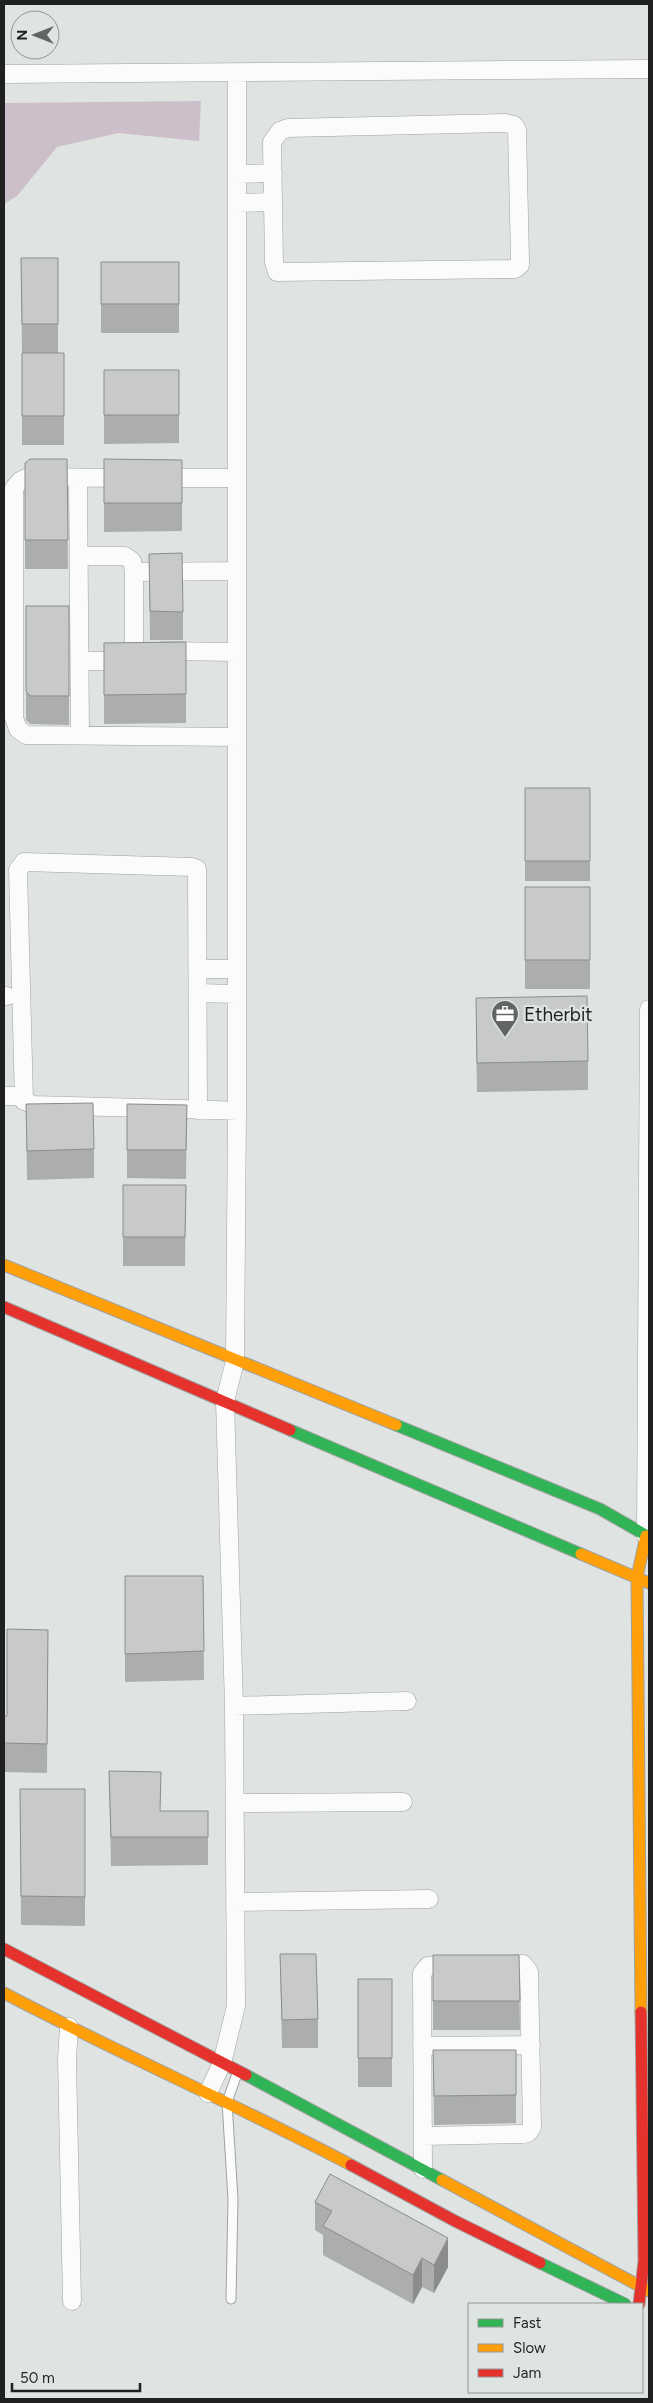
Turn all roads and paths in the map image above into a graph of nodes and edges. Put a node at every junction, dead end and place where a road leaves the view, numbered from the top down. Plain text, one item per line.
1 (649, 69) edge
2 (237, 73) junction
3 (4, 74) edge
4 (273, 173) junction
5 (237, 174) junction
6 (273, 202) junction
7 (237, 203) junction
8 (78, 478) junction
9 (237, 478) junction
10 (80, 556) junction
11 (237, 571) junction
12 (134, 572) junction
13 (134, 650) junction
14 (237, 652) junction
15 (80, 661) junction
16 (80, 736) junction
17 (237, 737) junction
18 (237, 968) junction
19 (198, 969) junction
20 (198, 993) junction
21 (237, 994) junction
22 (649, 1009) edge
23 (4, 1096) edge
24 (23, 1096) junction
25 (198, 1110) junction
26 (237, 1111) junction
27 (4, 1265) edge
28 (4, 1307) edge
29 (235, 1360) junction
30 (225, 1401) junction
31 (648, 1537) edge
32 (637, 1577) junction
33 (649, 1582) edge
34 (406, 1701) dead end
35 (234, 1706) junction
36 (403, 1802) dead end
37 (235, 1803) junction
38 (429, 1899) dead end
39 (235, 1902) junction
40 (4, 1949) edge
41 (4, 1993) edge
42 (69, 2027) junction
43 (531, 2045) junction
44 (422, 2046) junction
45 (222, 2063) junction
46 (238, 2071) junction
47 (208, 2093) junction
48 (227, 2102) junction
49 (423, 2136) junction
50 (423, 2169) junction
51 (646, 2289) edge
52 (231, 2299) dead end
53 (72, 2301) dead end
54 (623, 2303) edge
55 (639, 2303) edge

1 - 2 street
2 - 3 street
2 - 5 street
4 - 5 street
4 - 6 street
4 - 6 street
5 - 7 street
6 - 7 street
7 - 9 street
8 - 9 street
8 - 10 street
8 - 16 street
9 - 11 street
10 - 12 street
10 - 15 street
11 - 12 street
11 - 14 street
12 - 13 street
13 - 14 street
13 - 15 street
14 - 17 street
15 - 16 street
16 - 17 street
17 - 18 street
18 - 19 street
18 - 21 street
19 - 20 street
19 - 24 street
20 - 21 street
20 - 25 street
21 - 26 street
22 - 31 street
23 - 24 street
24 - 25 street
25 - 26 street
26 - 29 street
27 - 29 street
28 - 30 street
29 - 30 street
29 - 31 street
30 - 32 street
30 - 35 street
31 - 32 street
32 - 33 street
32 - 51 street
34 - 35 street
35 - 37 street
36 - 37 street
37 - 39 street
38 - 39 street
39 - 45 street
40 - 45 street
41 - 42 street
42 - 47 street
42 - 53 street
43 - 44 street
43 - 44 street
43 - 49 street
44 - 49 street
45 - 46 street
45 - 47 street
46 - 48 lane
46 - 50 street
47 - 48 street
48 - 52 lane
48 - 54 street
49 - 50 street
50 - 51 street
51 - 55 street

